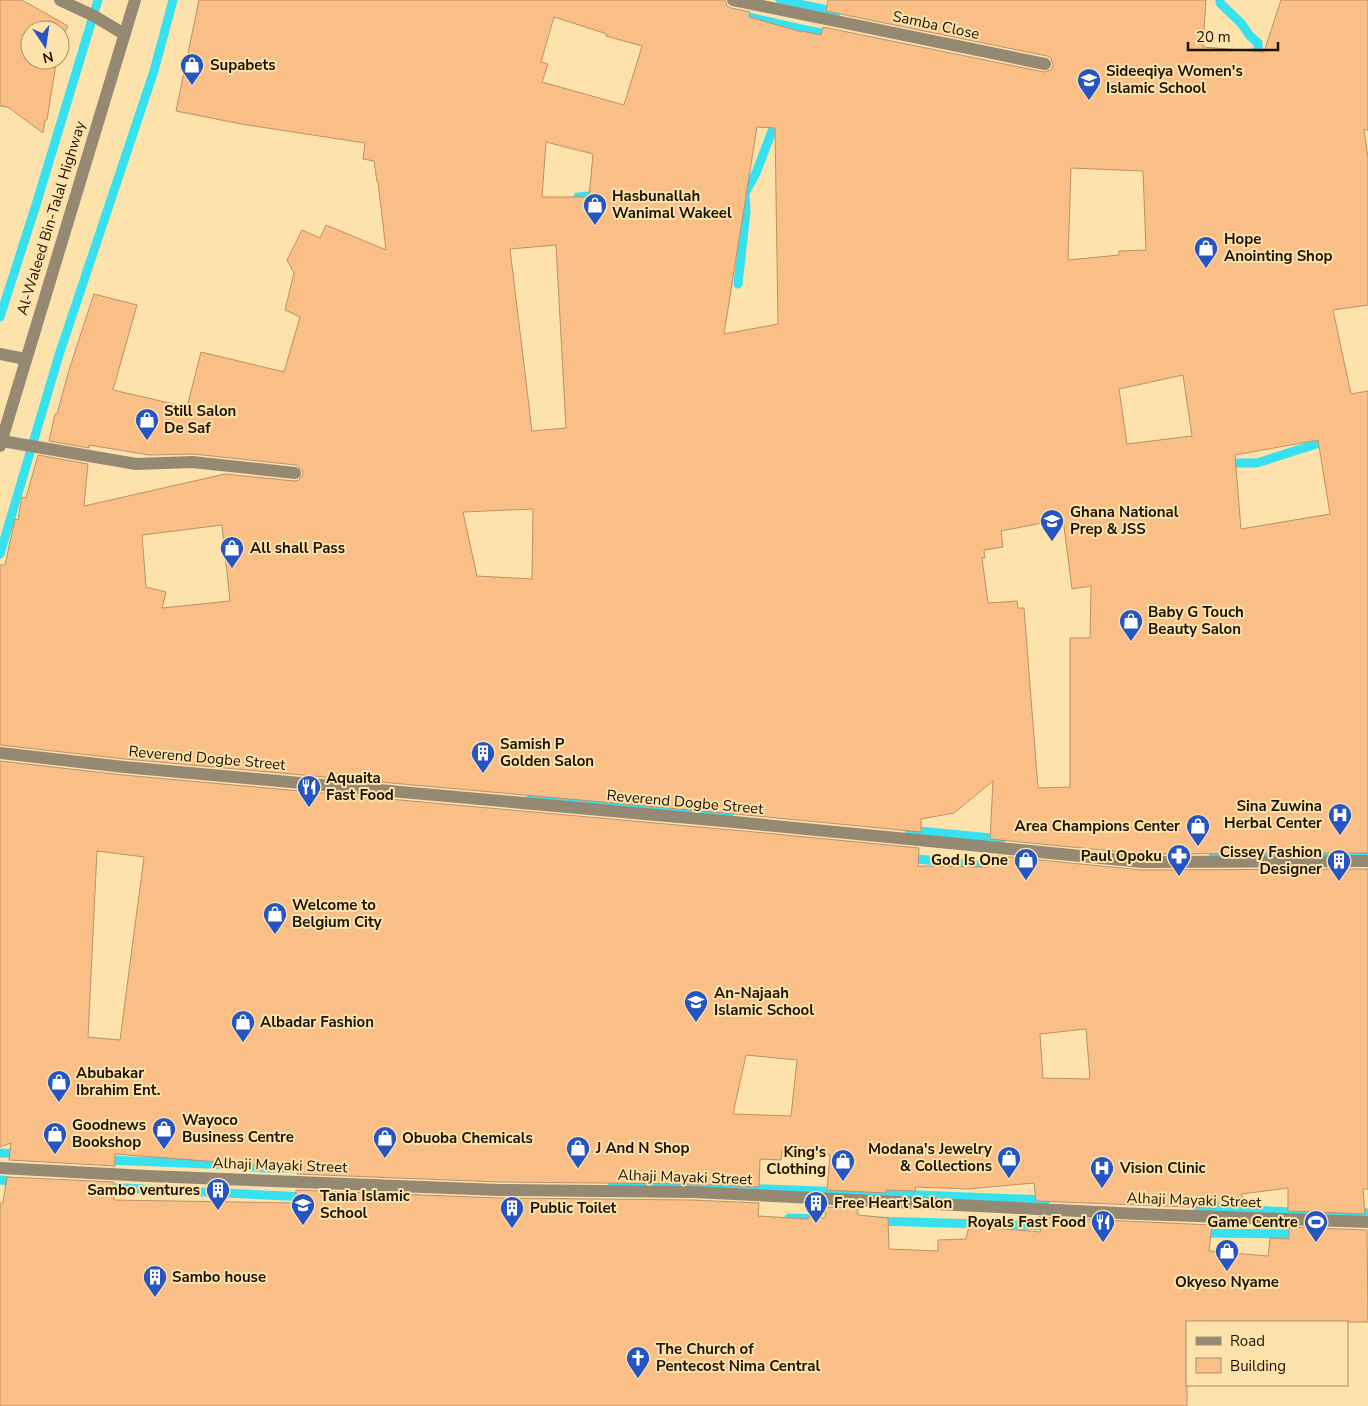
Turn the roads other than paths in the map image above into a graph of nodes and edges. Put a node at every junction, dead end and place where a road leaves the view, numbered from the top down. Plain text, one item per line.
1 (60, 0) edge
2 (135, 0) edge
3 (733, 0) edge
4 (124, 34) junction
5 (1045, 64) dead end
6 (0, 354) edge
7 (25, 359) junction
8 (1, 444) edge
9 (295, 473) dead end
10 (0, 753) edge
11 (1368, 861) edge
12 (0, 1168) edge
13 (1368, 1222) edge

1 - 4 street
2 - 4 street, Al-Waleed Bin-Talal Highway
3 - 5 street, Samba Close
4 - 7 street, Al-Waleed Bin-Talal Highway
6 - 7 street
7 - 8 street, Al-Waleed Bin-Talal Highway
8 - 9 street
10 - 11 street, Reverend Dogbe Street
12 - 13 street, Alhaji Mayaki Street

